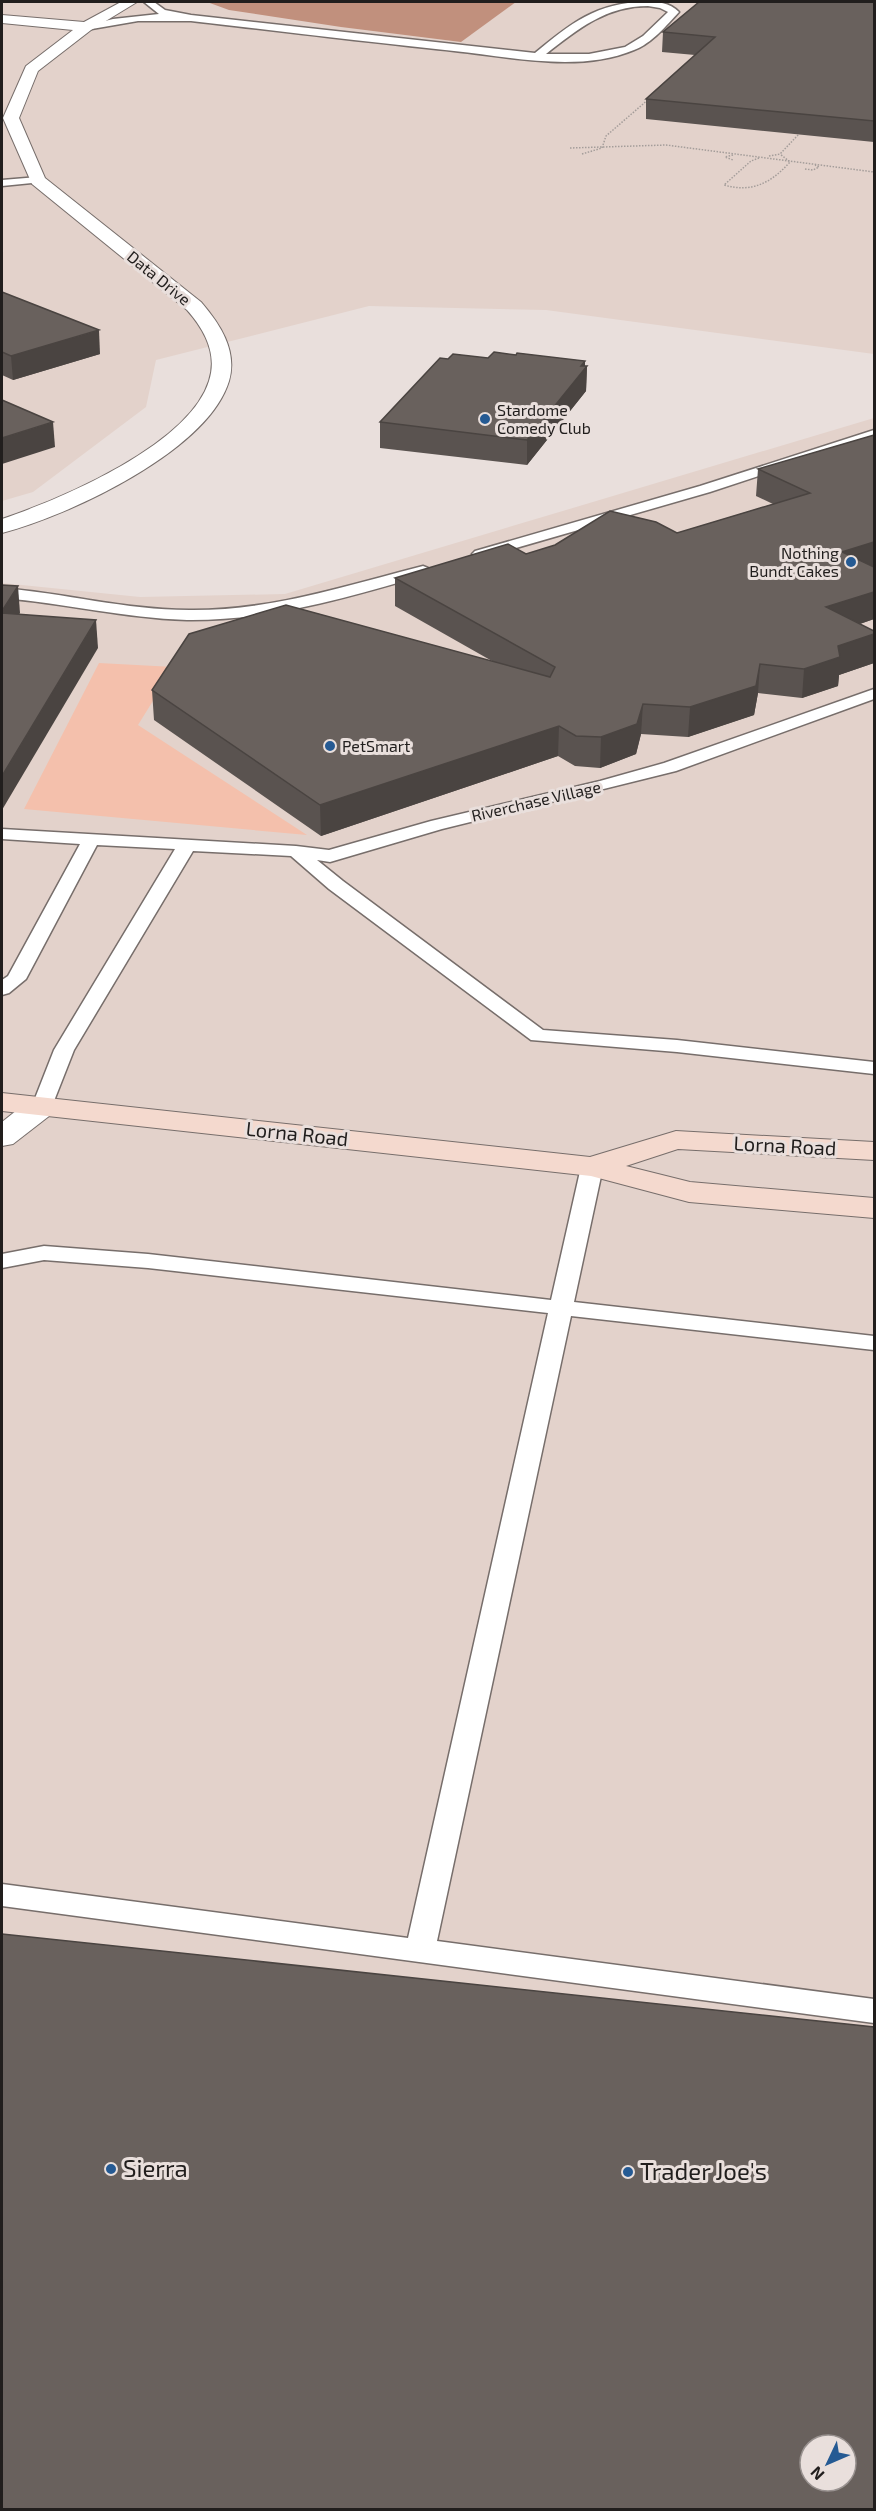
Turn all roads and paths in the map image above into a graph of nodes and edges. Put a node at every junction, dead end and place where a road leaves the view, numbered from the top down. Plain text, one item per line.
1 (130, 2) edge
2 (149, 2) edge
3 (191, 18) junction
4 (2, 19) edge
5 (86, 27) junction
6 (539, 55) junction
7 (657, 92) edge
8 (800, 134) edge
9 (603, 146) junction
10 (570, 148) dead end
11 (582, 154) dead end
12 (738, 154) junction
13 (780, 154) junction
14 (764, 157) junction
15 (733, 160) dead end
16 (788, 160) junction
17 (811, 163) junction
18 (805, 169) dead end
19 (874, 172) edge
20 (38, 180) junction
21 (2, 183) edge
22 (874, 434) edge
23 (2, 526) edge
24 (465, 559) edge
25 (442, 566) edge
26 (2, 593) edge
27 (874, 694) edge
28 (2, 834) edge
29 (91, 840) junction
30 (187, 845) junction
31 (296, 851) junction
32 (2, 989) edge
33 (874, 1068) edge
34 (2, 1102) edge
35 (42, 1106) junction
36 (2, 1137) edge
37 (874, 1151) edge
38 (592, 1167) junction
39 (874, 1208) edge
40 (2, 1261) edge
41 (563, 1308) junction
42 (874, 1343) edge
43 (2, 1895) edge
44 (420, 1952) junction
45 (874, 2011) edge

1 - 5 street, Data Drive
2 - 3 lane
3 - 5 lane
3 - 6 lane
4 - 5 street
5 - 20 street, Data Drive
6 - 6 lane
7 - 9 path
8 - 13 path
9 - 10 path
9 - 11 path
9 - 12 path
12 - 14 path
12 - 15 path
13 - 14 path
13 - 16 path
14 - 16 path
14 - 16 path
16 - 17 path
17 - 18 path
17 - 19 path
20 - 21 lane
20 - 23 street, Data Drive
22 - 24 lane
25 - 26 lane
27 - 31 lane, Riverchase Village
28 - 29 lane, Riverchase Village
29 - 30 lane, Riverchase Village
29 - 32 lane
30 - 31 lane, Riverchase Village
30 - 35 lane
31 - 33 lane
34 - 35 street, Lorna Road
35 - 36 street
35 - 38 street, Lorna Road
37 - 38 street, Lorna Road
38 - 39 street, Lorna Road
38 - 41 lane
40 - 41 lane
41 - 42 lane
41 - 44 lane
43 - 44 lane
44 - 45 lane

